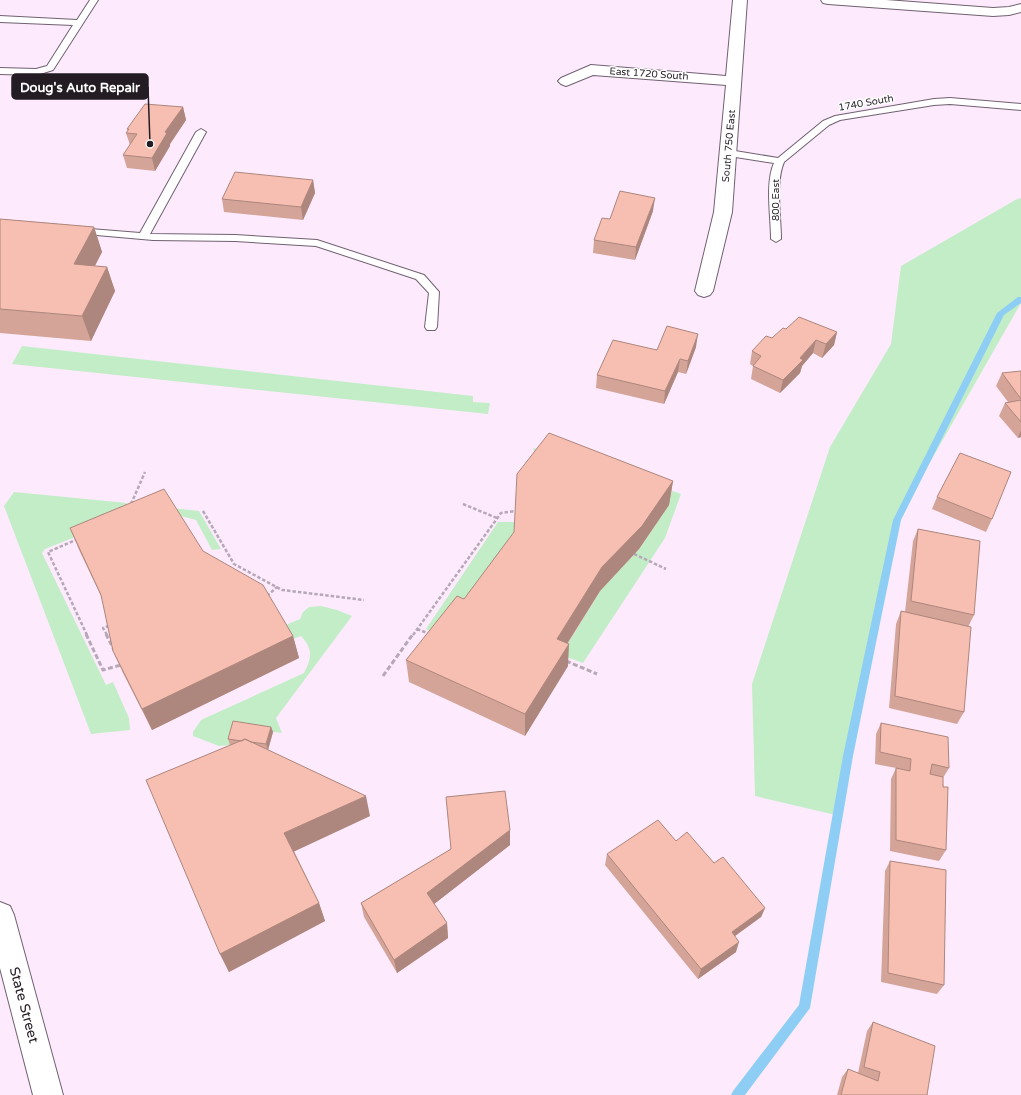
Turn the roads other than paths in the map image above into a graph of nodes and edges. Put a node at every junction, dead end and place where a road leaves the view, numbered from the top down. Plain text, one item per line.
1 (94, 0) edge
2 (740, 0) edge
3 (828, 0) edge
4 (1021, 8) edge
5 (0, 19) edge
6 (79, 23) junction
7 (0, 71) edge
8 (734, 80) junction
9 (566, 81) dead end
10 (1021, 107) edge
11 (201, 132) dead end
12 (729, 154) junction
13 (780, 161) junction
14 (71, 231) edge
15 (143, 236) junction
16 (776, 239) dead end
17 (704, 291) dead end
18 (431, 327) dead end
19 (0, 915) edge
20 (48, 1095) edge

1 - 6 lane
2 - 8 street, South 750 East
3 - 4 street
5 - 6 lane
6 - 7 lane
8 - 9 street, East 1720 South
8 - 12 street, South 750 East
10 - 13 lane, 1740 South
11 - 15 lane
12 - 13 lane
12 - 17 street, South 750 East
13 - 16 lane, 800 East
14 - 15 lane
15 - 18 lane
19 - 20 street, State Street

